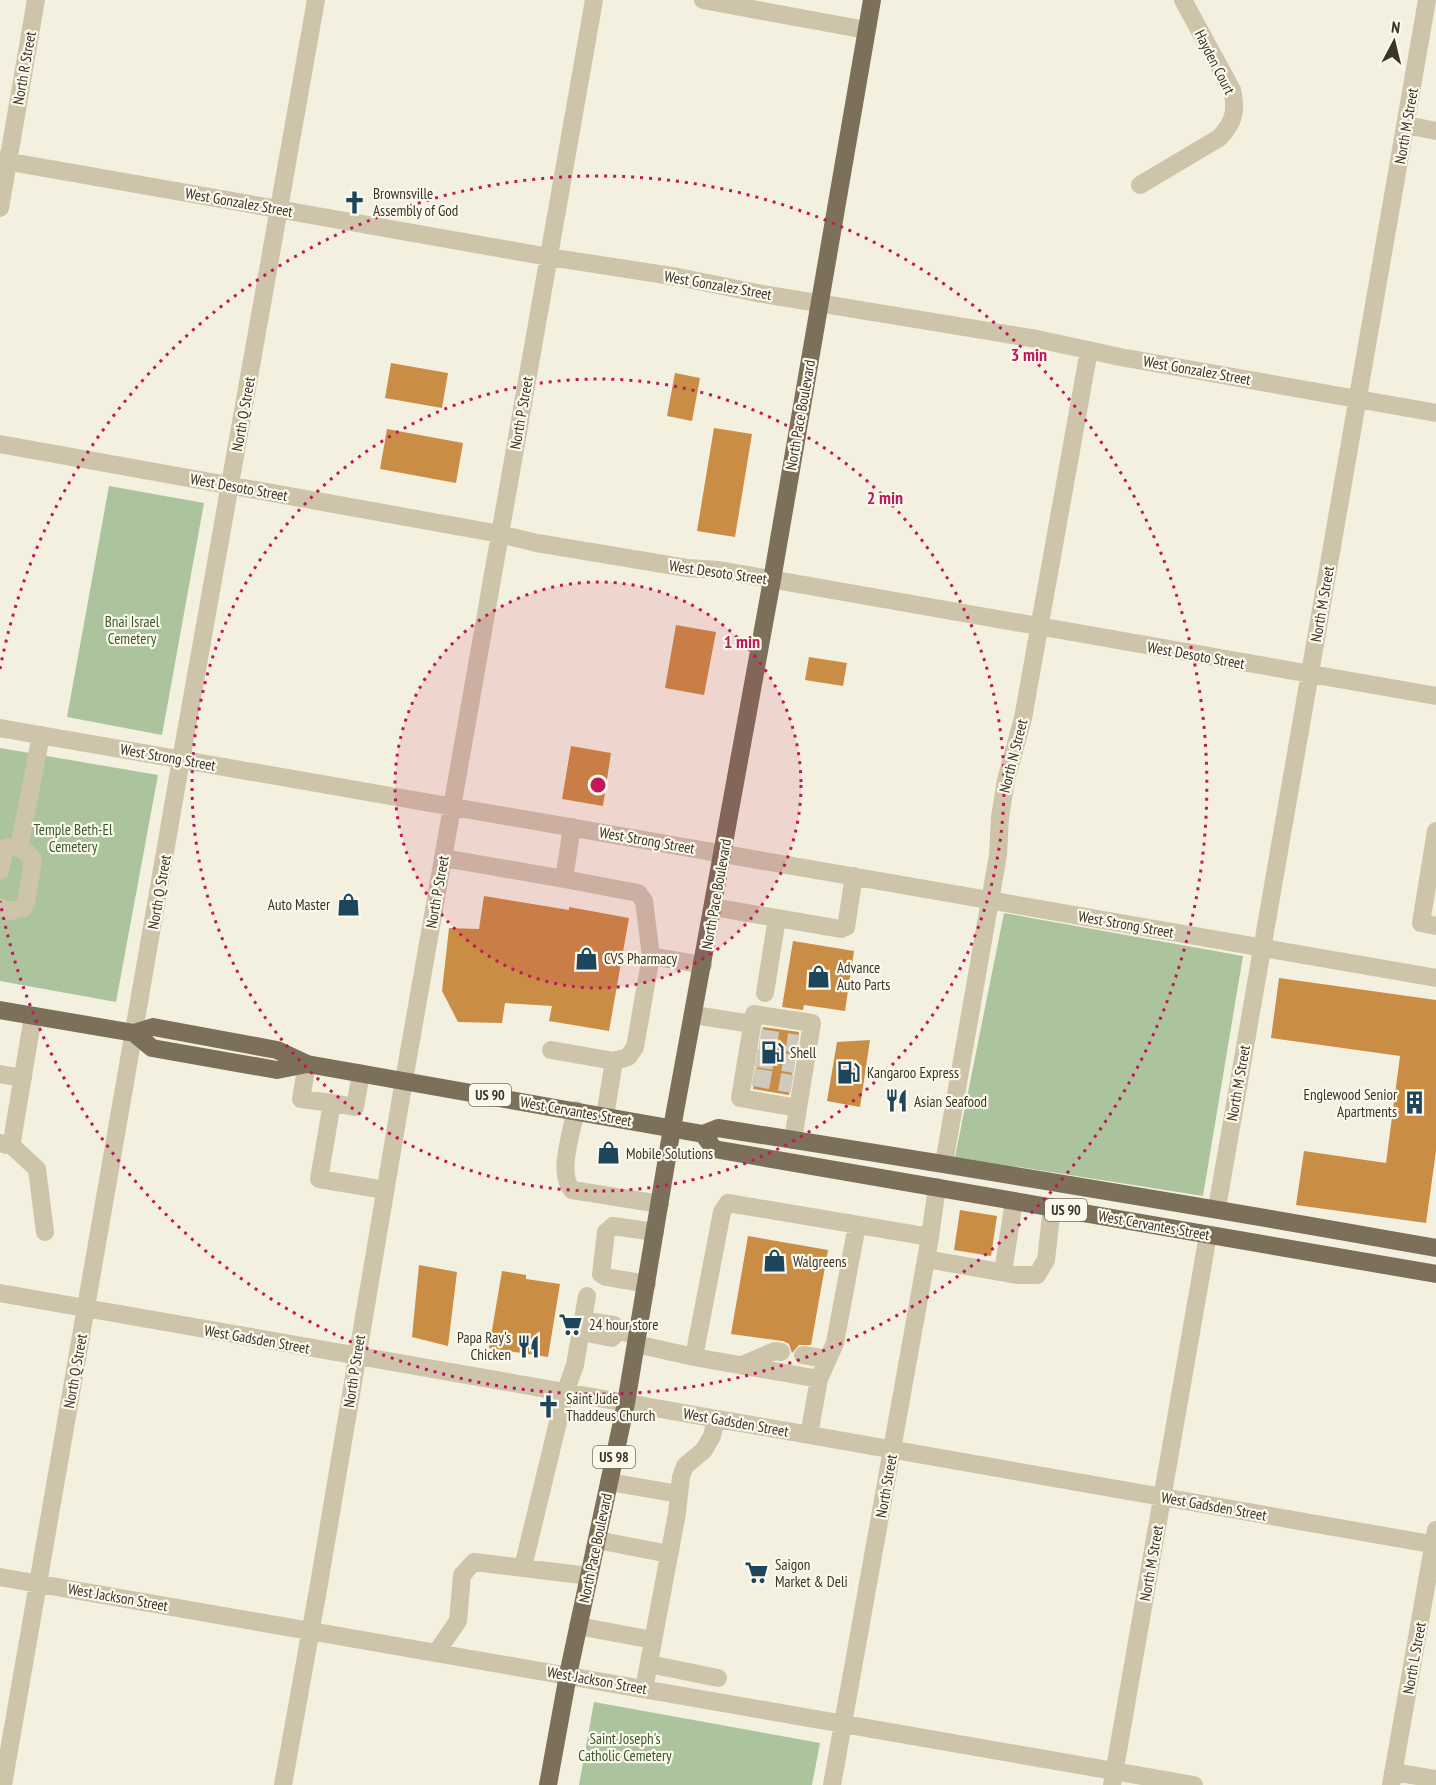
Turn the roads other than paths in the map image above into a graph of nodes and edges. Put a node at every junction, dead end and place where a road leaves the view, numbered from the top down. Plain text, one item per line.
1 (36, 0) edge
2 (316, 0) edge
3 (594, 0) edge
4 (703, 0) edge
5 (872, 0) edge
6 (1183, 0) edge
7 (1427, 0) edge
8 (866, 30) junction
9 (1406, 125) junction
10 (1436, 131) edge
11 (4, 161) edge
12 (1140, 185) dead end
13 (0, 208) edge
14 (279, 209) junction
15 (549, 257) junction
16 (818, 302) junction
17 (1089, 350) junction
18 (1359, 399) junction
19 (1436, 412) edge
20 (0, 444) edge
21 (231, 485) junction
22 (500, 534) junction
23 (772, 579) junction
24 (1039, 627) junction
25 (1310, 675) junction
26 (1436, 696) edge
27 (0, 728) edge
28 (41, 735) junction
29 (181, 760) junction
30 (453, 806) junction
31 (572, 827) junction
32 (1436, 831) edge
33 (19, 848) junction
34 (723, 854) junction
35 (444, 858) junction
36 (0, 871) edge
37 (855, 876) junction
38 (564, 879) junction
39 (990, 900) junction
40 (0, 907) edge
41 (713, 907) junction
42 (777, 918) junction
43 (1436, 926) edge
44 (1261, 947) junction
45 (651, 956) junction
46 (703, 965) junction
47 (1436, 978) edge
48 (765, 993) dead end
49 (0, 1010) edge
50 (694, 1014) junction
51 (33, 1016) junction
52 (134, 1033) junction
53 (754, 1033) junction
54 (552, 1050) dead end
55 (614, 1061) junction
56 (307, 1064) junction
57 (361, 1072) junction
58 (0, 1074) edge
59 (23, 1078) junction
60 (404, 1080) junction
61 (332, 1103) junction
62 (798, 1108) junction
63 (576, 1110) junction
64 (605, 1116) junction
65 (672, 1128) junction
66 (703, 1134) junction
67 (793, 1140) junction
68 (5, 1143) edge
69 (944, 1163) junction
70 (937, 1187) junction
71 (385, 1190) junction
72 (1014, 1201) junction
73 (660, 1204) junction
74 (1052, 1207) junction
75 (1217, 1208) junction
76 (857, 1225) junction
77 (45, 1232) dead end
78 (655, 1232) junction
79 (1208, 1235) junction
80 (930, 1237) junction
81 (1436, 1248) edge
82 (926, 1259) junction
83 (1003, 1272) junction
84 (1436, 1274) edge
85 (646, 1284) junction
86 (0, 1293) edge
87 (587, 1296) dead end
88 (86, 1308) junction
89 (585, 1326) junction
90 (637, 1339) junction
91 (781, 1352) dead end
92 (803, 1355) dead end
93 (356, 1356) junction
94 (694, 1357) junction
95 (827, 1359) junction
96 (742, 1365) junction
97 (819, 1379) junction
98 (565, 1392) junction
99 (626, 1403) junction
100 (716, 1419) junction
101 (808, 1435) junction
102 (892, 1450) junction
103 (609, 1482) junction
104 (679, 1494) junction
105 (1163, 1497) junction
106 (597, 1539) junction
107 (1435, 1540) edge
108 (669, 1554) junction
109 (523, 1567) junction
110 (589, 1576) junction
111 (0, 1577) edge
112 (38, 1583) junction
113 (578, 1626) junction
114 (311, 1631) junction
115 (653, 1640) junction
116 (436, 1653) junction
117 (649, 1664) junction
118 (568, 1675) junction
119 (718, 1678) dead end
120 (645, 1689) junction
121 (843, 1724) junction
122 (1113, 1778) edge
123 (1392, 1778) edge
124 (1436, 1779) edge
125 (3, 1785) edge
126 (283, 1785) edge
127 (548, 1785) edge
128 (832, 1785) edge
129 (1194, 1785) edge

1 - 11 street, North R Street
2 - 14 street, North Q Street
3 - 15 street, North P Street
4 - 8 street
5 - 8 main road, North Pace Boulevard
6 - 12 street, Hayden Court
7 - 9 street, North M Street
8 - 16 main road, North Pace Boulevard
9 - 10 street
9 - 18 street, North M Street
11 - 13 street, North R Street
11 - 14 street, West Gonzalez Street
14 - 15 street, West Gonzalez Street
14 - 21 street, North Q Street
15 - 16 street, West Gonzalez Street
15 - 22 street, North P Street
16 - 17 street, West Gonzalez Street
16 - 23 main road, North Pace Boulevard
17 - 18 street, West Gonzalez Street
17 - 24 street, North N Street
18 - 19 street, West Gonzalez Street
18 - 25 street, North M Street
20 - 21 street, West Desoto Street
21 - 22 street, West Desoto Street
21 - 29 street, North Q Street
22 - 23 street, West Desoto Street
22 - 30 street, North P Street
23 - 24 street, West Desoto Street
23 - 34 main road, North Pace Boulevard
24 - 25 street, West Desoto Street
24 - 39 street, North N Street
25 - 26 street, West Desoto Street
25 - 44 street, North M Street
27 - 28 street, West Strong Street
28 - 29 street, West Strong Street
28 - 33 street
29 - 30 street, West Strong Street
29 - 52 street, North Q Street
30 - 31 street, West Strong Street
30 - 35 street, North P Street
31 - 34 street, West Strong Street
31 - 38 street
32 - 43 street
33 - 36 street
33 - 40 street
34 - 37 street, West Strong Street
34 - 41 main road, North Pace Boulevard
35 - 38 street
35 - 60 street, North P Street
37 - 39 street, West Strong Street
37 - 42 street
38 - 45 street
39 - 44 street, West Strong Street
39 - 69 street, North N Street
41 - 42 street
41 - 46 main road, North Pace Boulevard
42 - 48 street
44 - 47 street, West Strong Street
44 - 75 street, North M Street
45 - 46 street
45 - 55 street
46 - 50 main road, North Pace Boulevard
49 - 51 main road, West Cervantes Street / US 90
50 - 53 street
50 - 65 main road, North Pace Boulevard
51 - 52 main road, West Cervantes Street / US 90
51 - 59 street
52 - 56 main road, West Cervantes Street / US 90
52 - 88 street, North Q Street
53 - 62 street
53 - 62 street
54 - 55 street
55 - 64 street
56 - 57 main road, West Cervantes Street / US 90
56 - 61 street
57 - 60 main road, West Cervantes Street / US 90
57 - 61 street
58 - 59 street
59 - 68 street
60 - 63 main road, West Cervantes Street / US 90
60 - 71 street, North P Street
61 - 71 street
62 - 67 street
63 - 64 main road, West Cervantes Street / US 90
63 - 73 street
64 - 65 main road, West Cervantes Street / US 90
65 - 66 main road, West Cervantes Street / US 90
65 - 73 main road, North Pace Boulevard / US 98
66 - 67 main road, West Cervantes Street / US 90
66 - 70 main road, West Cervantes Street / US 90
67 - 69 main road, West Cervantes Street / US 90
68 - 77 street
69 - 75 main road, West Cervantes Street / US 90
70 - 72 main road, West Cervantes Street / US 90
70 - 80 street, North Street
71 - 93 street, North P Street
72 - 74 main road, West Cervantes Street / US 90
72 - 83 street
73 - 78 main road, North Pace Boulevard / US 98
74 - 79 main road, West Cervantes Street / US 90
74 - 83 street
75 - 81 main road, West Cervantes Street / US 90
76 - 80 street
76 - 94 street
76 - 95 street
78 - 85 main road, North Pace Boulevard / US 98
78 - 85 street
79 - 84 main road, West Cervantes Street / US 90
79 - 105 street, North M Street
80 - 82 street, North Street
82 - 83 street
82 - 102 street, North Street
85 - 90 main road, North Pace Boulevard / US 98
86 - 88 street, West Gadsden Street
87 - 89 street
88 - 93 street, West Gadsden Street
88 - 112 street, North Q Street
89 - 90 street
89 - 98 street
90 - 94 street
90 - 99 main road, North Pace Boulevard / US 98
91 - 96 street
92 - 95 street
93 - 98 street, West Gadsden Street
93 - 114 street, North P Street
94 - 96 street
95 - 97 street
96 - 97 street
97 - 101 street
98 - 99 street, West Gadsden Street
98 - 109 street
99 - 100 street, West Gadsden Street
99 - 103 main road, North Pace Boulevard / US 98
100 - 101 street, West Gadsden Street
100 - 104 street
101 - 102 street, West Gadsden Street
102 - 105 street, West Gadsden Street
102 - 121 street, North Street
103 - 104 street
103 - 106 main road, North Pace Boulevard / US 98
104 - 108 street
105 - 107 street, West Gadsden Street
105 - 122 street, North M Street
106 - 108 street
106 - 110 main road, North Pace Boulevard / US 98
107 - 123 street, North L Street
108 - 115 street
109 - 110 street
109 - 116 street
110 - 113 main road, North Pace Boulevard / US 98
111 - 112 street, West Jackson Street
112 - 114 street, West Jackson Street
112 - 125 street, North Q Street
113 - 115 street
113 - 118 main road, North Pace Boulevard / US 98
114 - 116 street, West Jackson Street
114 - 126 street, North P Street
115 - 117 street
116 - 118 street, West Jackson Street
117 - 119 street
117 - 120 street
118 - 120 street, West Jackson Street
118 - 127 main road, North Pace Boulevard / US 98
120 - 121 street, West Jackson Street
121 - 122 street, West Jackson Street
121 - 128 street, North Street
122 - 129 street, West Jackson Street
123 - 124 street

